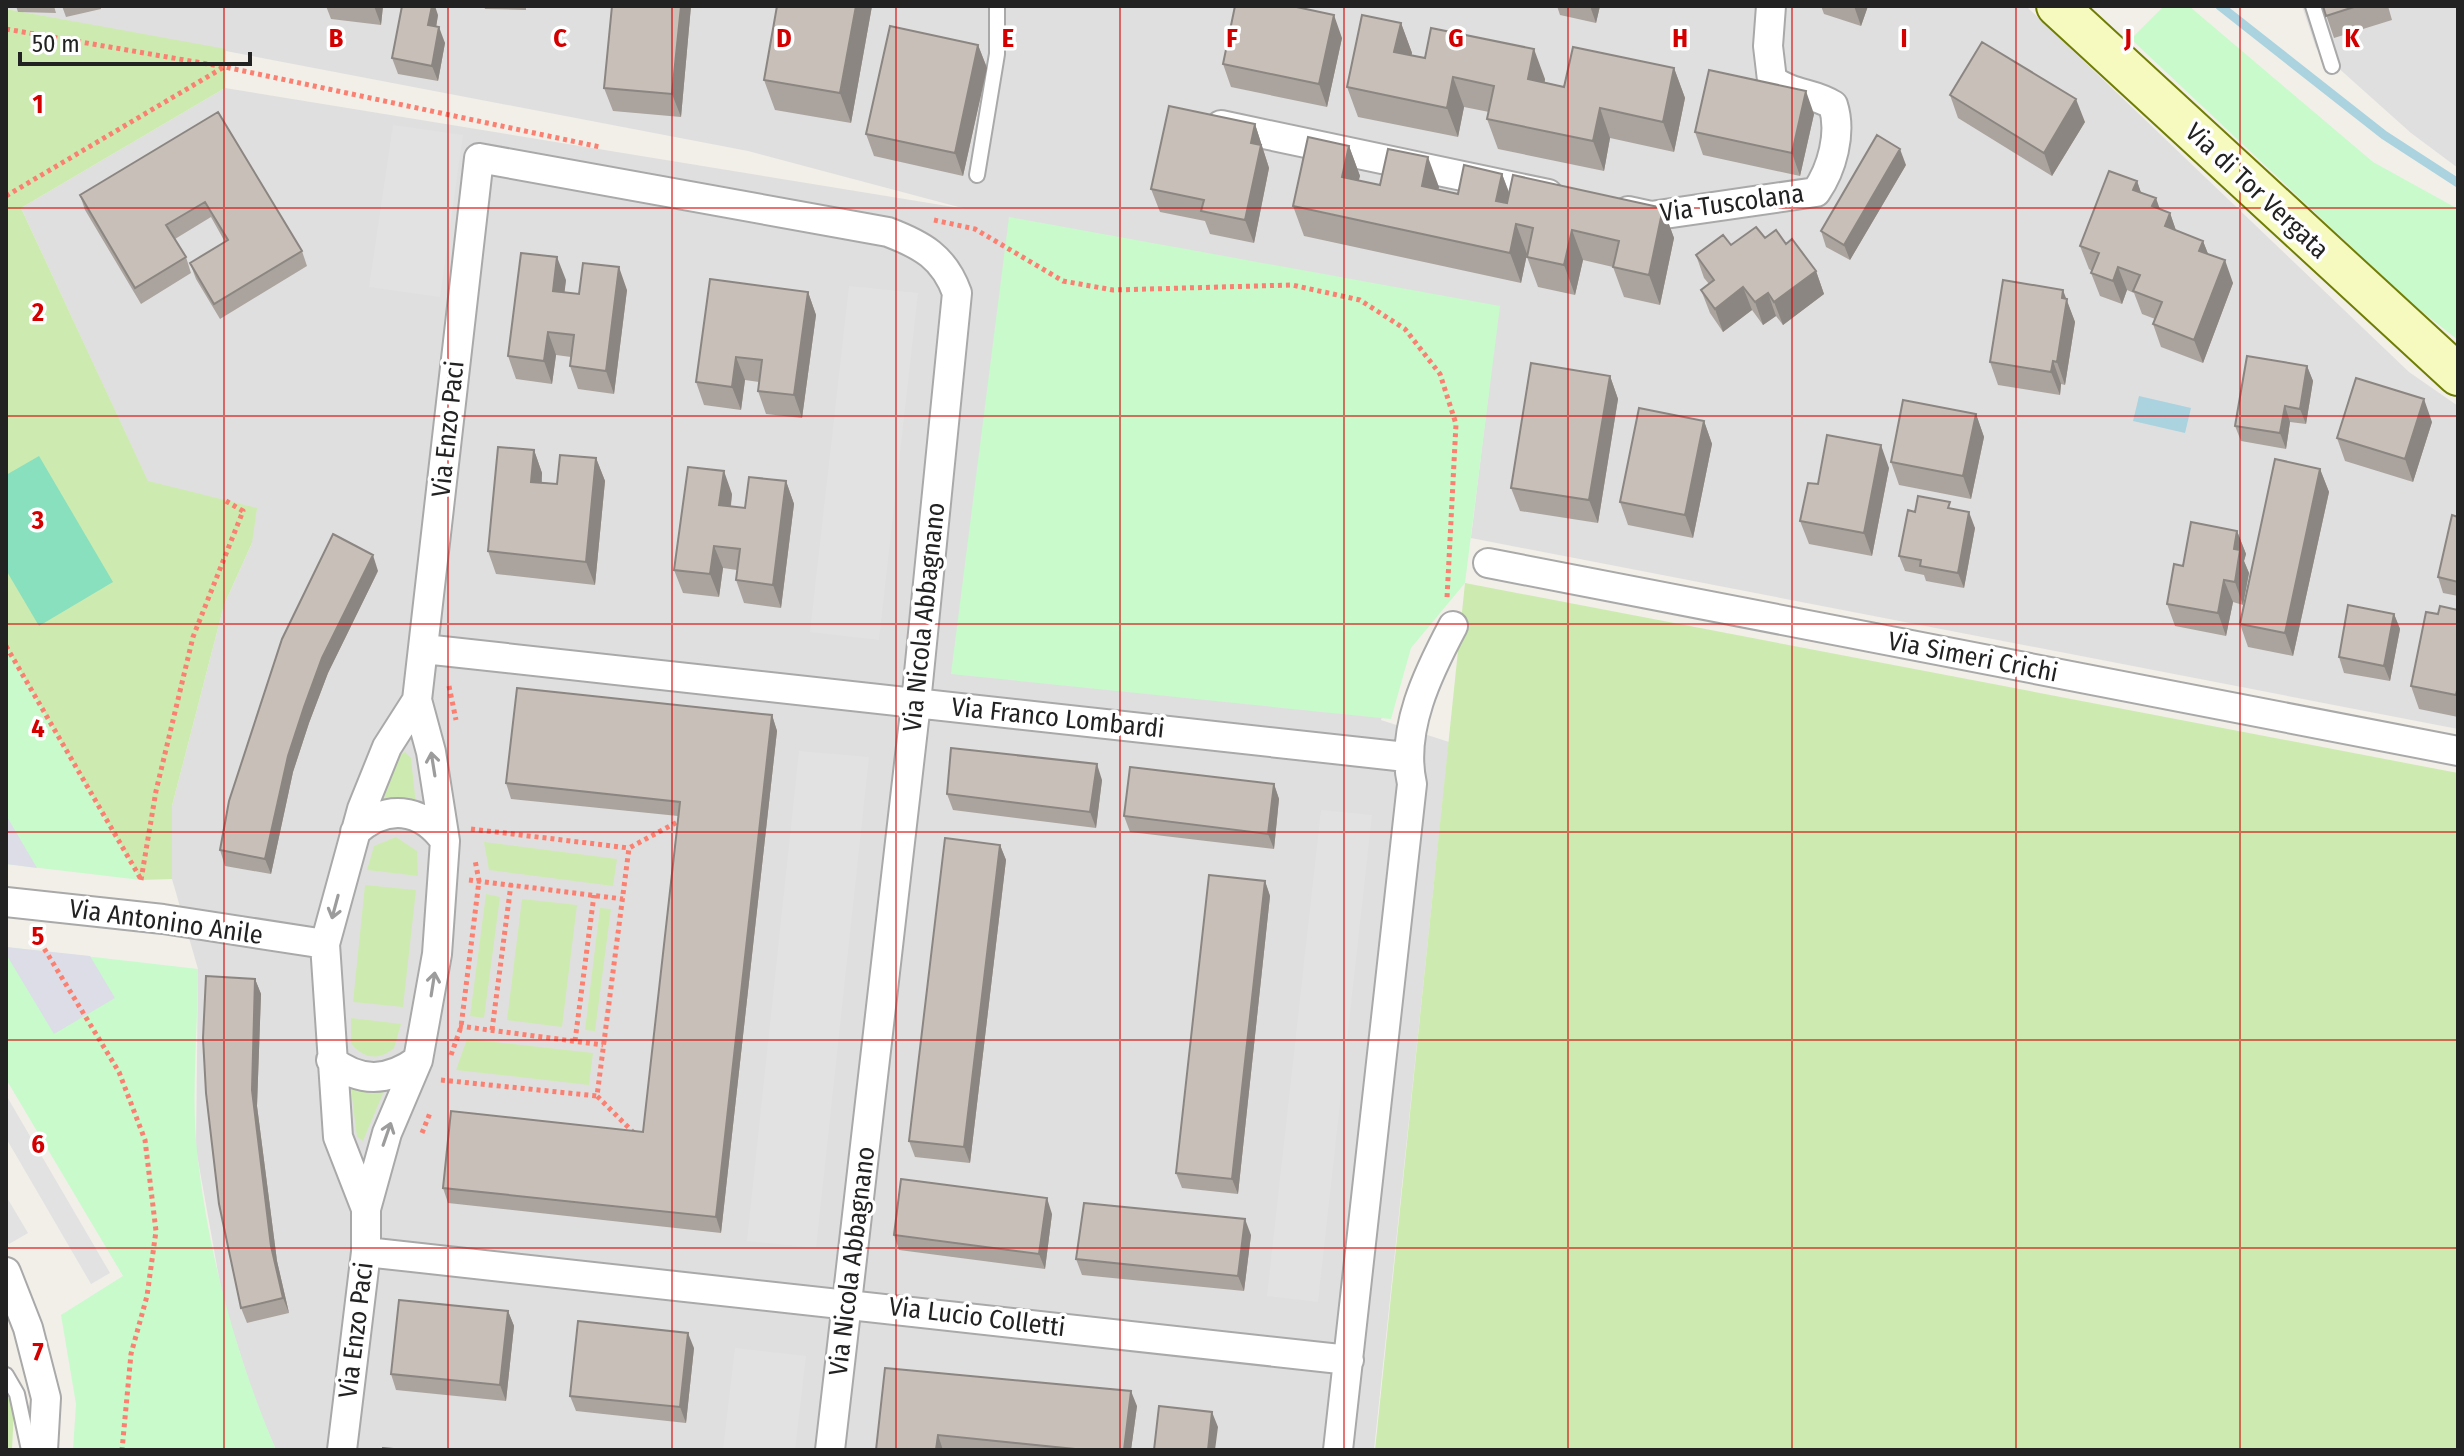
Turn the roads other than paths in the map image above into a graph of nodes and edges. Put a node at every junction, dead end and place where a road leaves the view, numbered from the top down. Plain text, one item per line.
1 (997, 6) edge
2 (1771, 6) edge
3 (2057, 6) edge
4 (2313, 6) edge
5 (2332, 66) dead end
6 (1200, 121) edge
7 (479, 158) joint
8 (977, 175) dead end
9 (1573, 199) edge
10 (1604, 206) edge
11 (2458, 375) edge
12 (1488, 563) dead end
13 (1453, 626) dead end
14 (424, 649) junction
15 (417, 700) junction
16 (916, 703) junction
17 (2458, 751) edge
18 (1406, 757) junction
19 (355, 832) junction
20 (462, 837) junction
21 (6, 902) edge
22 (325, 944) junction
23 (331, 1060) junction
24 (418, 1060) junction
25 (366, 1209) junction
26 (366, 1252) junction
27 (6, 1272) edge
28 (848, 1302) junction
29 (1349, 1360) junction
30 (6, 1375) edge
31 (29, 1450) edge
32 (43, 1450) edge
33 (342, 1450) edge
34 (830, 1450) edge
35 (1338, 1450) edge

1 - 8 lane
2 - 10 street, Via Tuscolana
3 - 11 main road, Via di Tor Vergata
4 - 5 lane
6 - 9 street
7 - 14 street, Via Enzo Paci
7 - 16 street, Via Nicola Abbagnano
12 - 17 street, Via Simeri Crichi
13 - 18 street
14 - 15 street, Via Enzo Paci
14 - 16 street, Via Franco Lombardi
15 - 19 street, Via Enzo Paci
20 -> 15 street, Via Enzo Paci
16 - 18 street, Via Franco Lombardi
16 - 28 street, Via Nicola Abbagnano
18 - 29 street
19 - 20 street
19 -> 22 street, Via Enzo Paci
24 -> 20 street, Via Enzo Paci
21 - 22 street, Via Antonino Anile
22 - 23 street, Via Enzo Paci
23 - 24 street
23 - 25 street, Via Enzo Paci
25 -> 24 street, Via Enzo Paci
25 - 26 street, Via Enzo Paci
26 - 28 street, Via Lucio Colletti
26 - 33 street, Via Enzo Paci
27 - 32 street
28 - 29 street, Via Lucio Colletti
28 - 34 street, Via Nicola Abbagnano
29 - 35 street
30 - 31 lane

